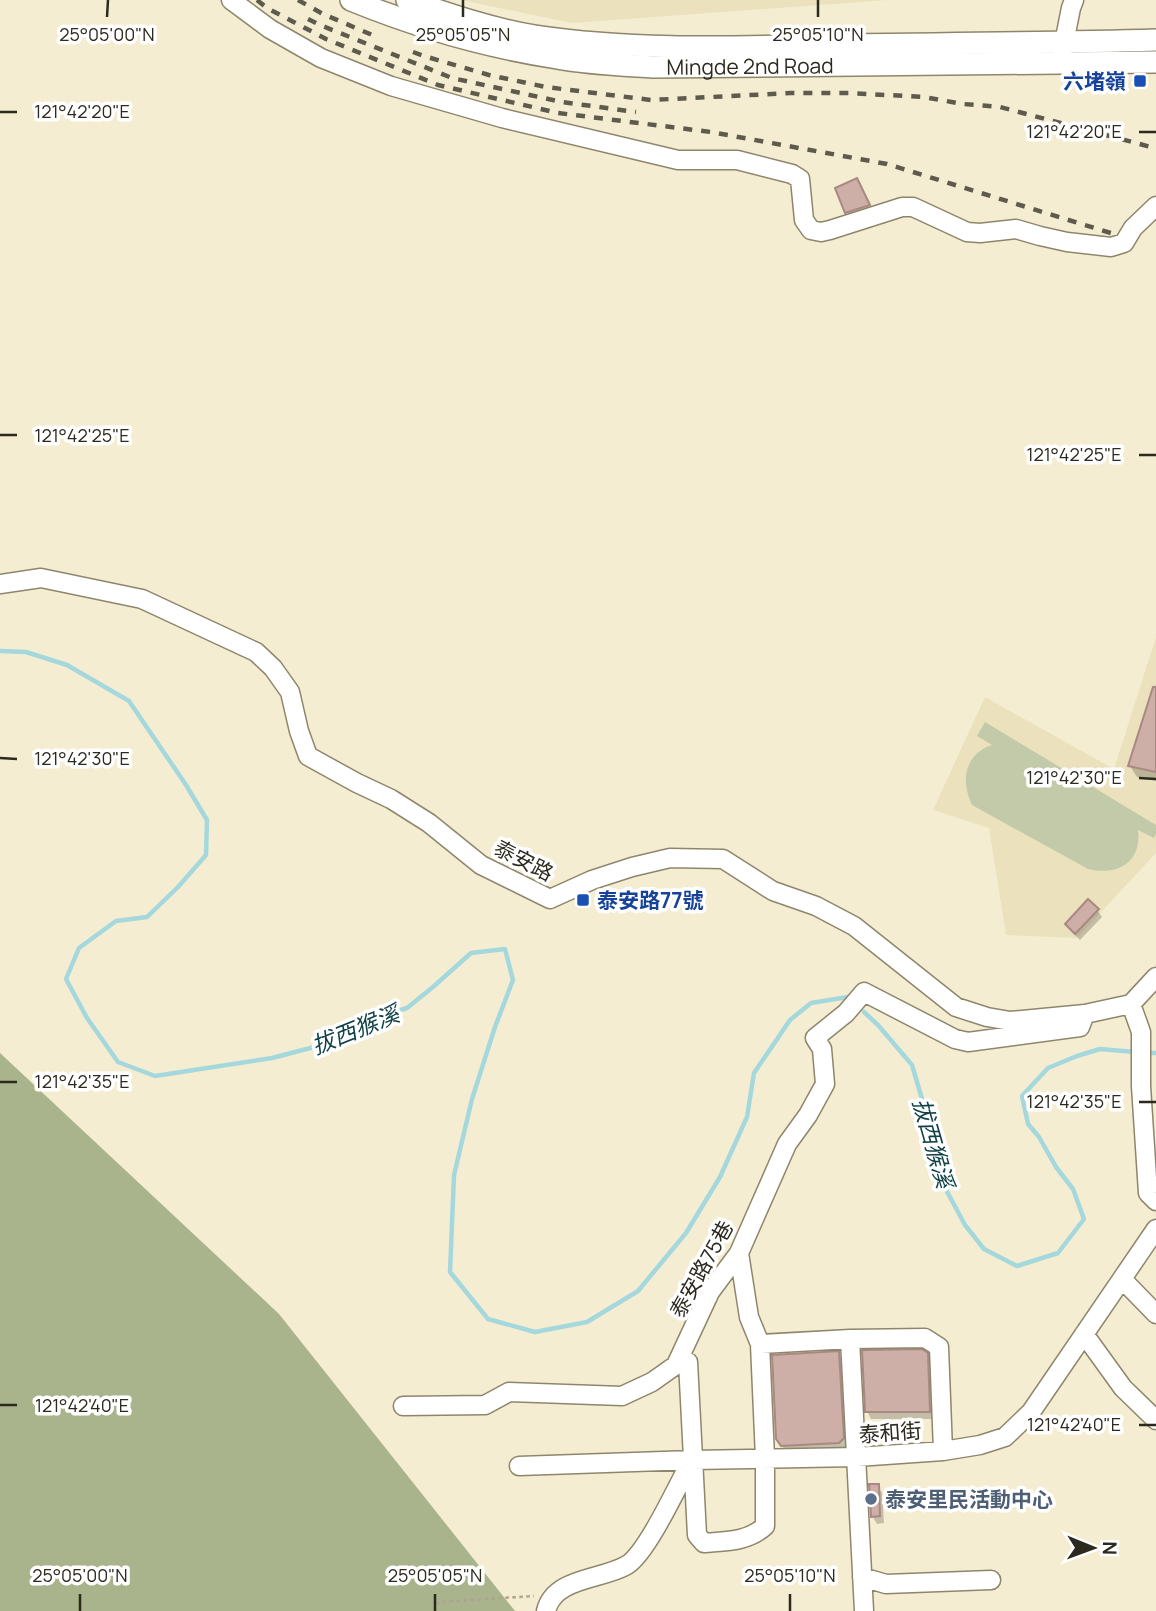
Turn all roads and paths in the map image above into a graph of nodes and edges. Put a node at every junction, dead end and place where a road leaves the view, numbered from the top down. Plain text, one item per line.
1 (230, 0) edge
2 (351, 0) edge
3 (407, 0) edge
4 (1074, 0) edge
5 (1156, 40) edge
6 (1062, 53) junction
7 (1156, 62) edge
8 (1156, 206) edge
9 (0, 584) edge
10 (1156, 977) edge
11 (864, 992) joint
12 (1130, 1004) junction
13 (1085, 1014) junction
14 (1156, 1201) edge
15 (1156, 1229) edge
16 (740, 1253) junction
17 (1122, 1279) junction
18 (1156, 1314) edge
19 (1084, 1334) junction
20 (850, 1339) junction
21 (760, 1344) junction
22 (688, 1362) dead end
23 (403, 1406) dead end
24 (1156, 1420) edge
25 (943, 1451) junction
26 (857, 1457) junction
27 (765, 1458) junction
28 (692, 1460) junction
29 (519, 1466) dead end
30 (862, 1577) junction
31 (991, 1580) dead end
32 (550, 1603) edge
33 (435, 1611) edge
34 (864, 1611) edge

1 - 8 street
2 - 6 main road, Mingde 2nd Road
3 - 6 main road, Mingde 2nd Road
4 - 6 street
5 - 6 main road, Mingde 2nd Road
6 - 7 main road, Mingde 2nd Road
9 - 13 street, 泰安路
10 - 12 street
11 - 13 street, 泰安路
11 - 16 street, 泰安路75巷
12 - 13 street, 泰安路
12 - 14 street
15 - 17 street, 泰和街
16 - 21 street
16 - 23 street, 泰安路75巷
17 - 18 street
17 - 19 street, 泰和街
19 - 24 street
19 - 25 street, 泰和街
20 - 21 street
20 - 25 street
20 - 26 street
21 - 27 street
22 - 28 street
25 - 26 street, 泰和街
26 - 27 street, 泰和街
26 - 30 street
27 - 28 street, 泰和街
27 - 28 street
28 - 29 street, 泰和街
28 - 32 street
30 - 31 street
30 - 34 street
32 - 33 path

